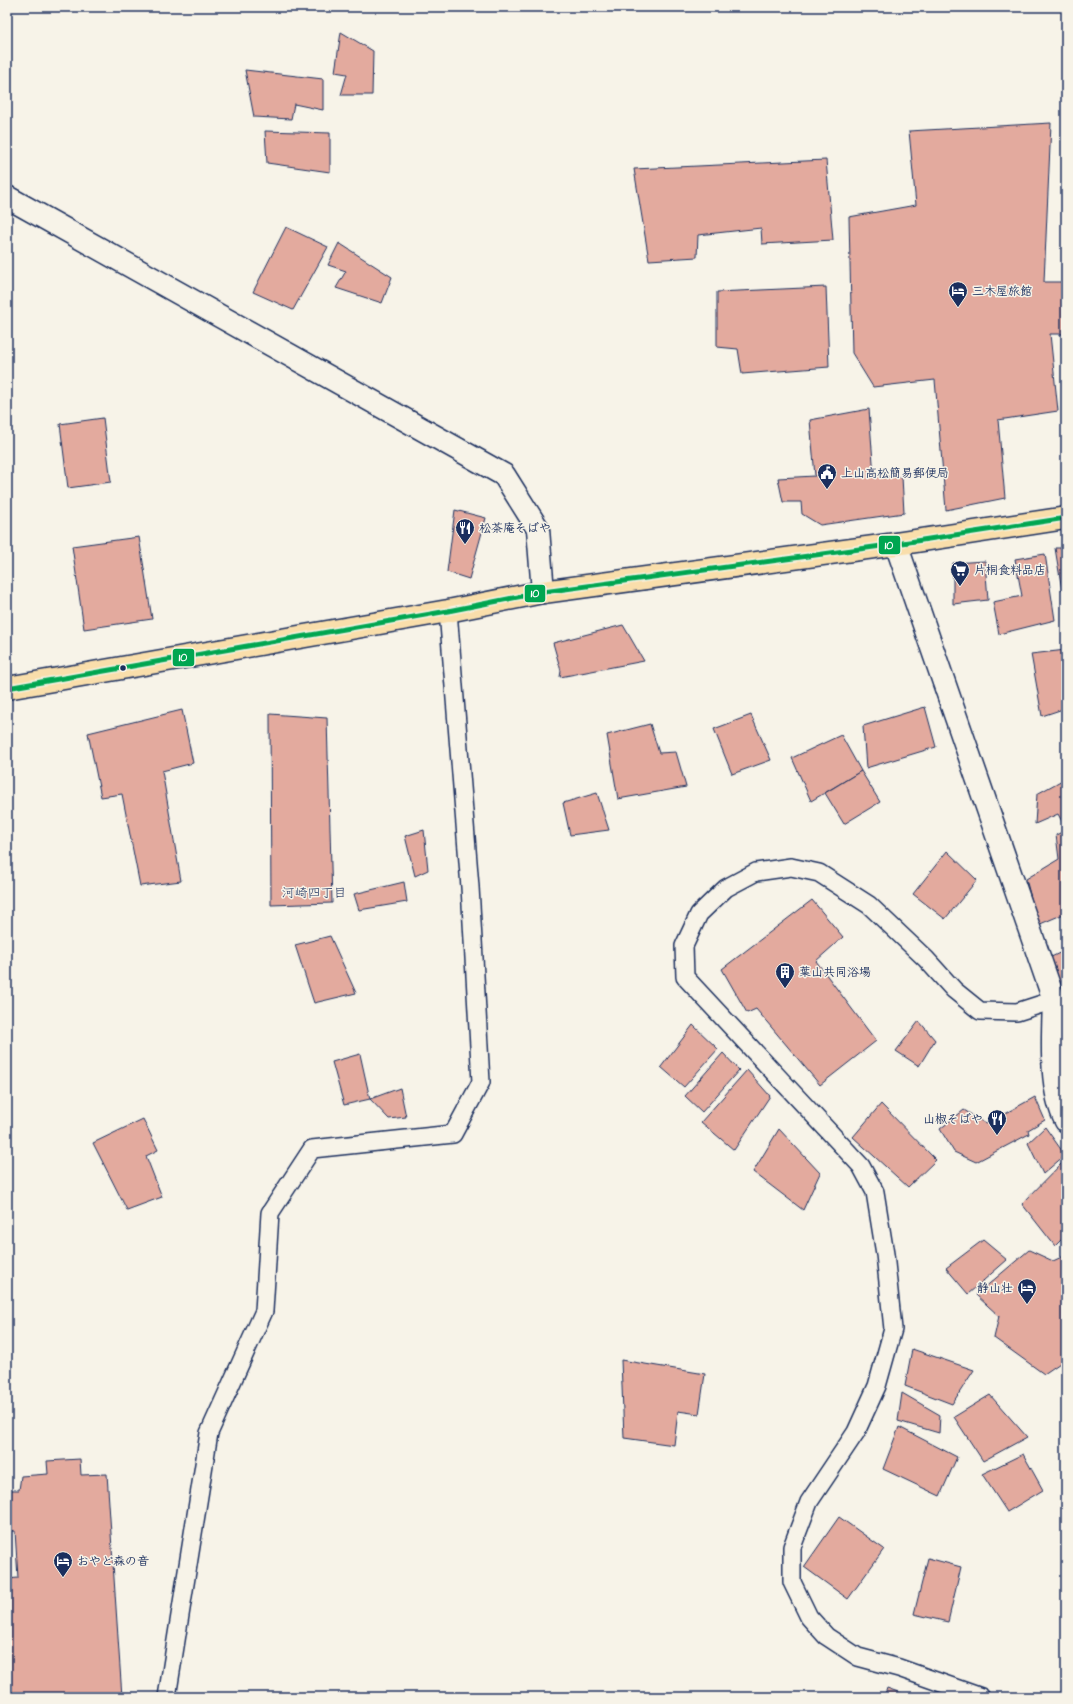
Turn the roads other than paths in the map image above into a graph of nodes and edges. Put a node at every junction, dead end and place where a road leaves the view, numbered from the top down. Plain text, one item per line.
1 (7, 197) edge
2 (1066, 518) edge
3 (896, 544) junction
4 (543, 592) junction
5 (448, 611) junction
6 (7, 688) edge
7 (1054, 1000) junction
8 (1066, 1121) edge
9 (167, 1697) edge
10 (981, 1697) edge

1 - 4 street
2 - 3 highway
3 - 4 highway
3 - 7 street
4 - 5 highway
5 - 6 highway
5 - 9 lane
7 - 8 street
7 - 10 lane

